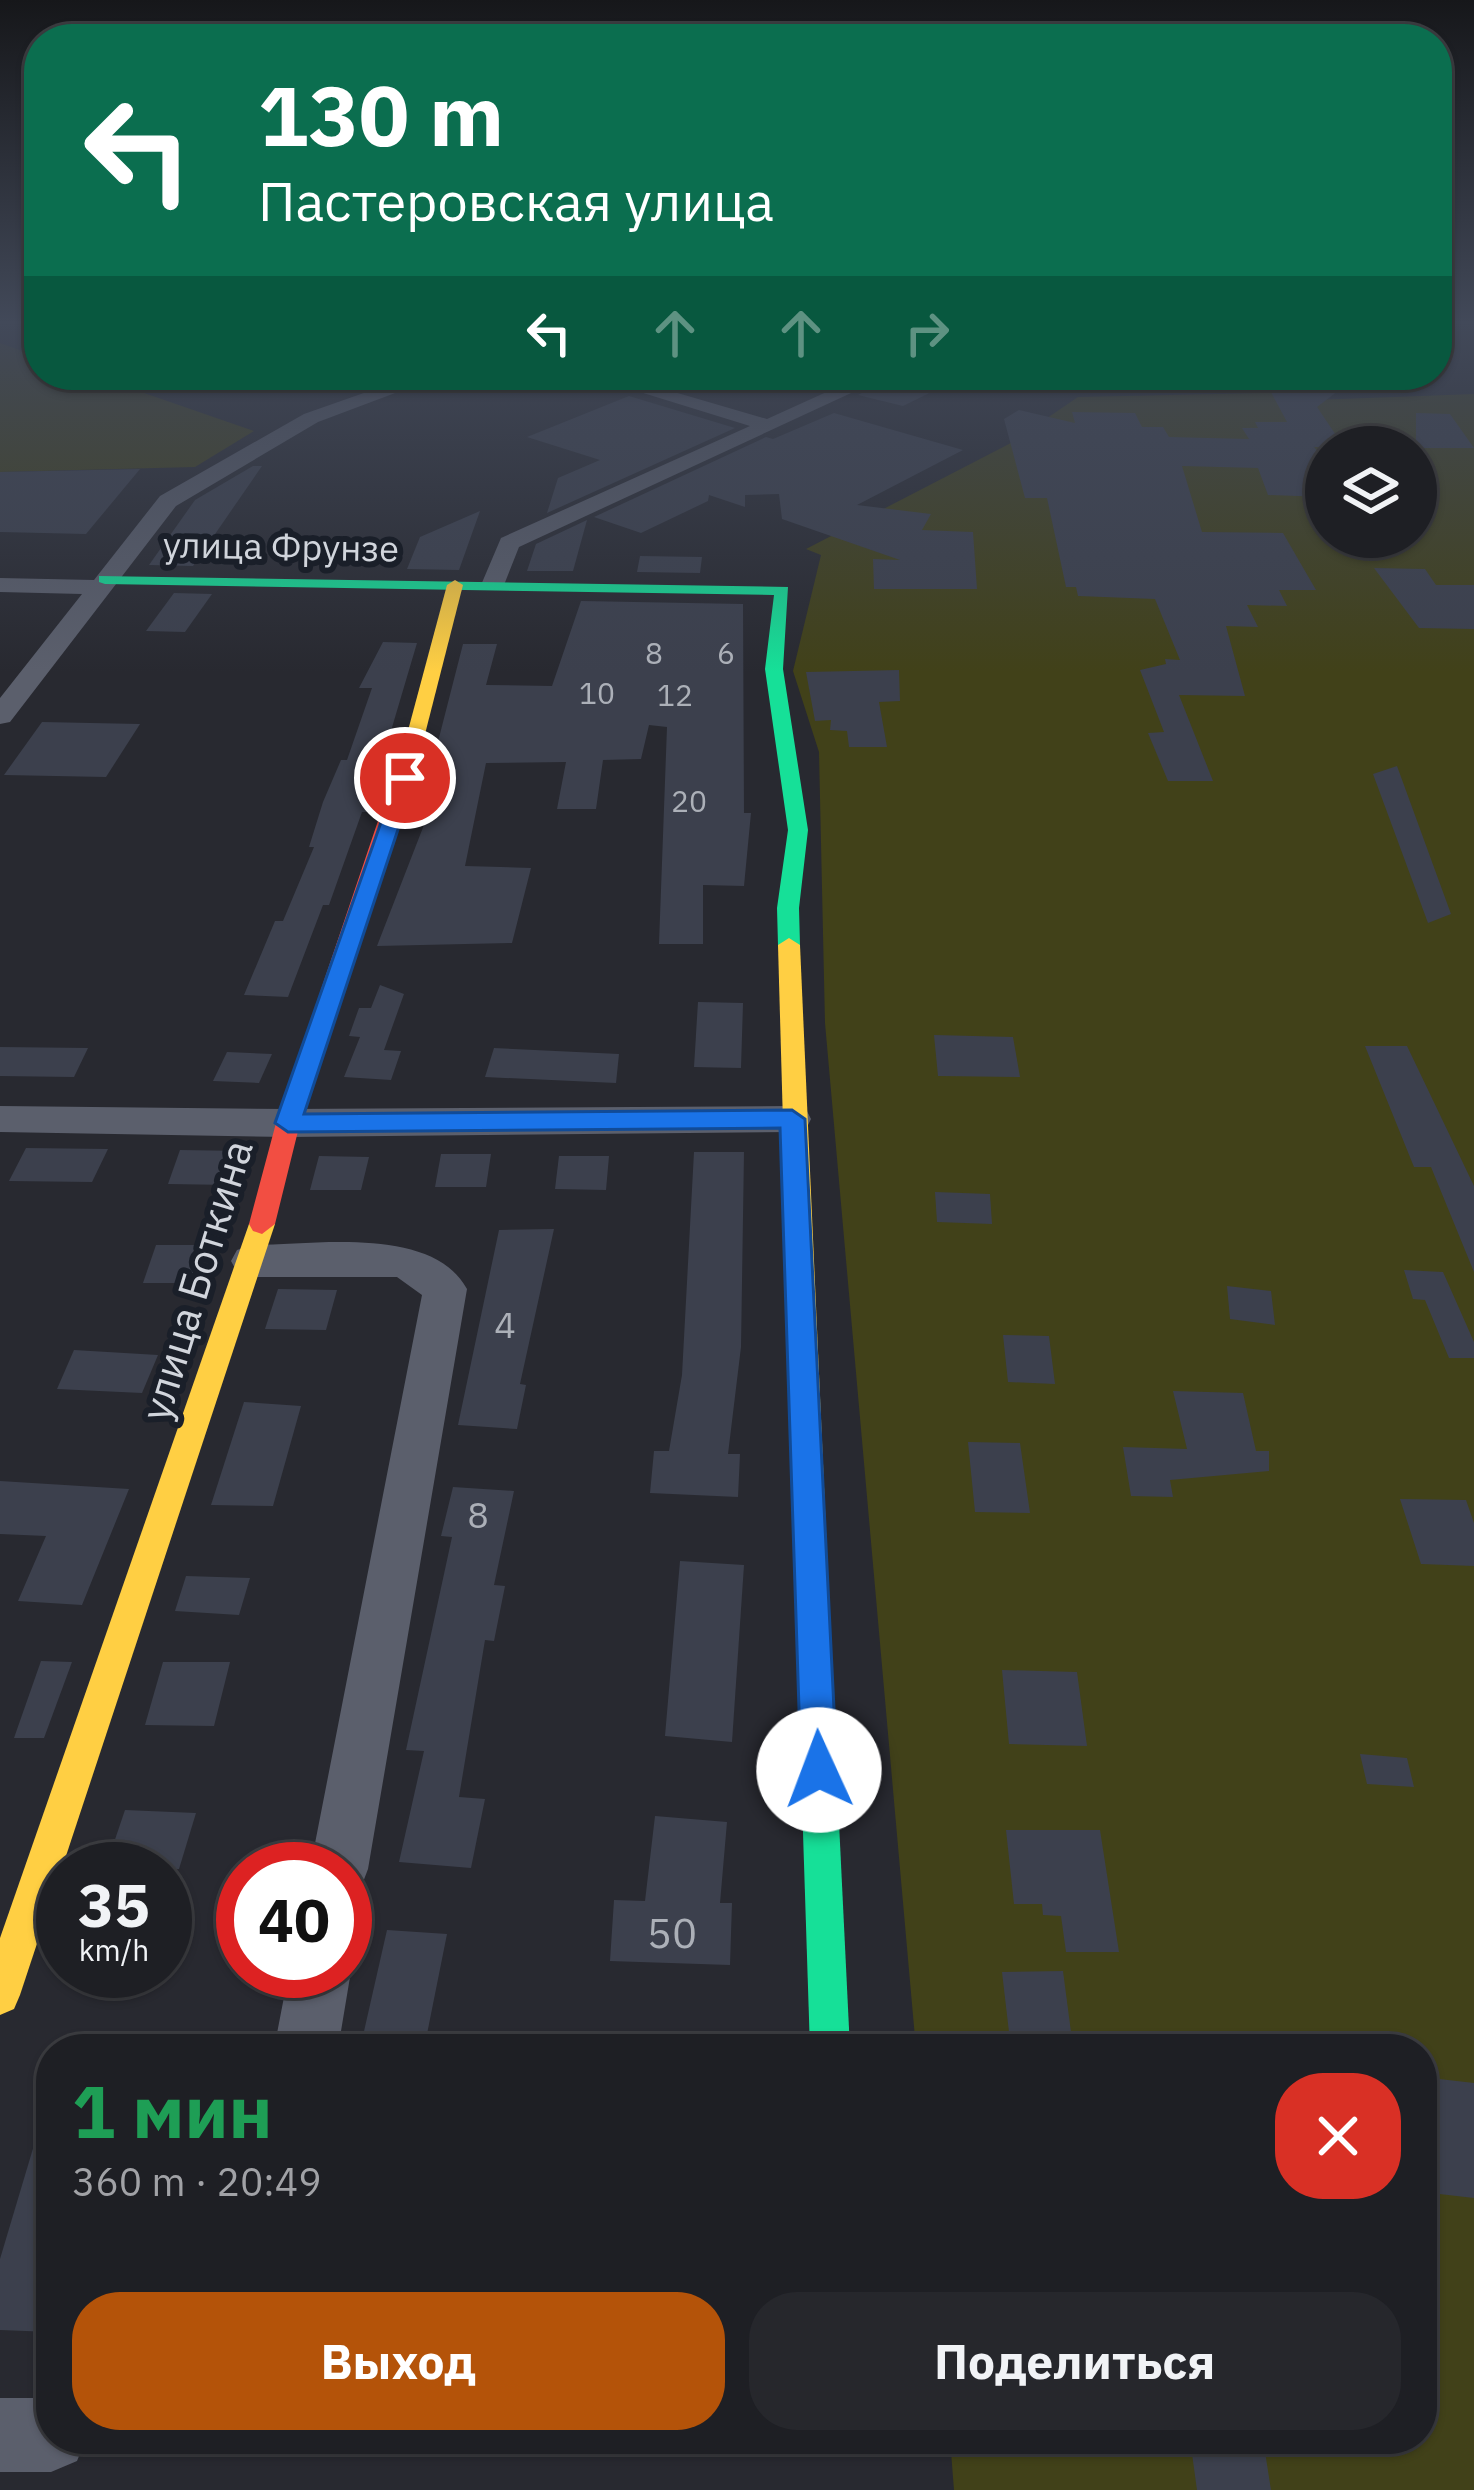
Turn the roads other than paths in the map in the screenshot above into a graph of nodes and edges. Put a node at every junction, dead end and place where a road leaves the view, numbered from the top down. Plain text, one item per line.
1 (273, 440) edge
2 (738, 440) edge
3 (102, 583) junction
4 (0, 585) edge
5 (455, 585) junction
6 (493, 585) junction
7 (0, 716) edge
8 (0, 1119) edge
9 (792, 1119) junction
10 (288, 1123) junction
11 (252, 1261) junction
12 (344, 1842) edge
13 (0, 1995) edge
14 (315, 1998) edge
15 (309, 2034) edge
16 (829, 2034) edge
17 (0, 2434) edge
18 (36, 2435) edge

1 - 3 street
2 - 6 street
3 - 4 street, улица Фрунзе
3 - 5 street, улица Фрунзе
3 - 7 street
5 - 6 street, улица Фрунзе
5 - 10 street, улица Боткина
6 - 9 street, улица Фрунзе
8 - 10 street
9 - 10 street
9 - 16 street
10 - 11 street, улица Боткина
11 - 12 street
11 - 13 street, улица Боткина
14 - 15 street
17 - 18 street

